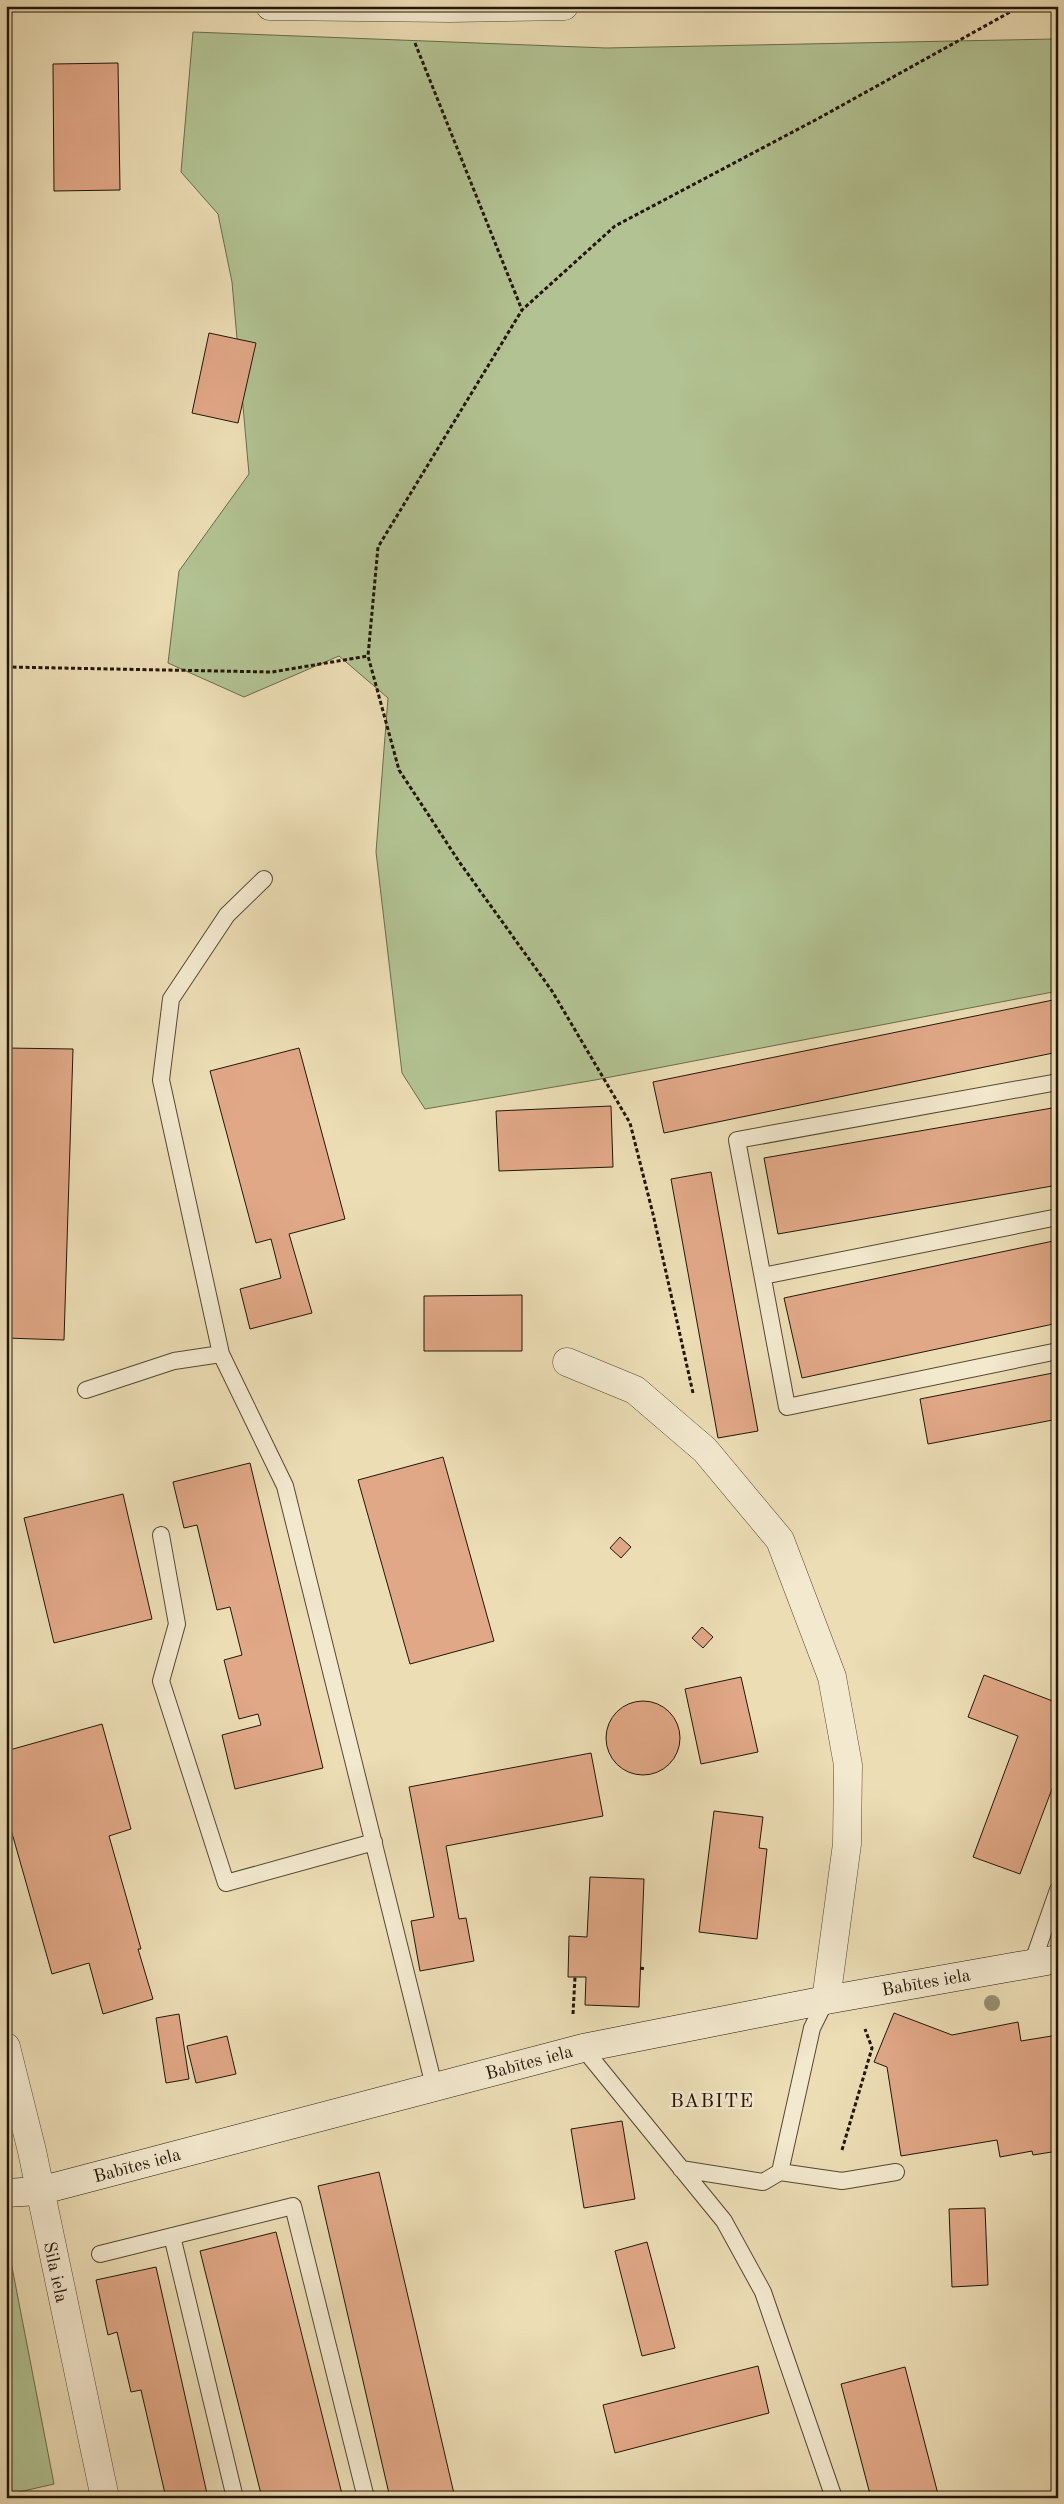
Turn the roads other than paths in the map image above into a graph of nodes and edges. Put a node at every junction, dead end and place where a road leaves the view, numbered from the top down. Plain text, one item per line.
1 (270, 6) edge
2 (564, 6) edge
3 (264, 879) dead end
4 (1058, 1082) edge
5 (1058, 1217) edge
6 (762, 1276) junction
7 (1058, 1351) edge
8 (222, 1354) junction
9 (567, 1362) dead end
10 (86, 1390) dead end
11 (162, 1535) dead end
12 (374, 1842) junction
13 (1058, 1890) edge
14 (1045, 1961) edge
15 (826, 2000) junction
16 (6, 2047) edge
17 (583, 2048) junction
18 (434, 2086) junction
19 (681, 2168) junction
20 (780, 2172) junction
21 (896, 2172) dead end
22 (39, 2191) junction
23 (6, 2193) edge
24 (172, 2236) junction
25 (100, 2254) dead end
26 (104, 2498) edge
27 (234, 2498) edge
28 (366, 2498) edge
29 (834, 2498) edge

1 - 2 street
3 - 8 lane
4 - 6 lane
5 - 6 lane
6 - 7 lane
8 - 10 lane
8 - 12 lane
9 - 15 street
11 - 12 lane
12 - 18 lane
13 - 14 lane
14 - 15 street, Babītes iela
15 - 17 street, Babītes iela
15 - 20 lane
16 - 22 street, Sila iela
17 - 18 street, Babītes iela
17 - 19 lane
18 - 22 street, Babītes iela
19 - 20 lane
19 - 29 lane
20 - 21 lane
22 - 23 street, Babītes iela
22 - 26 street, Sila iela
24 - 25 lane
24 - 27 lane
24 - 28 lane

